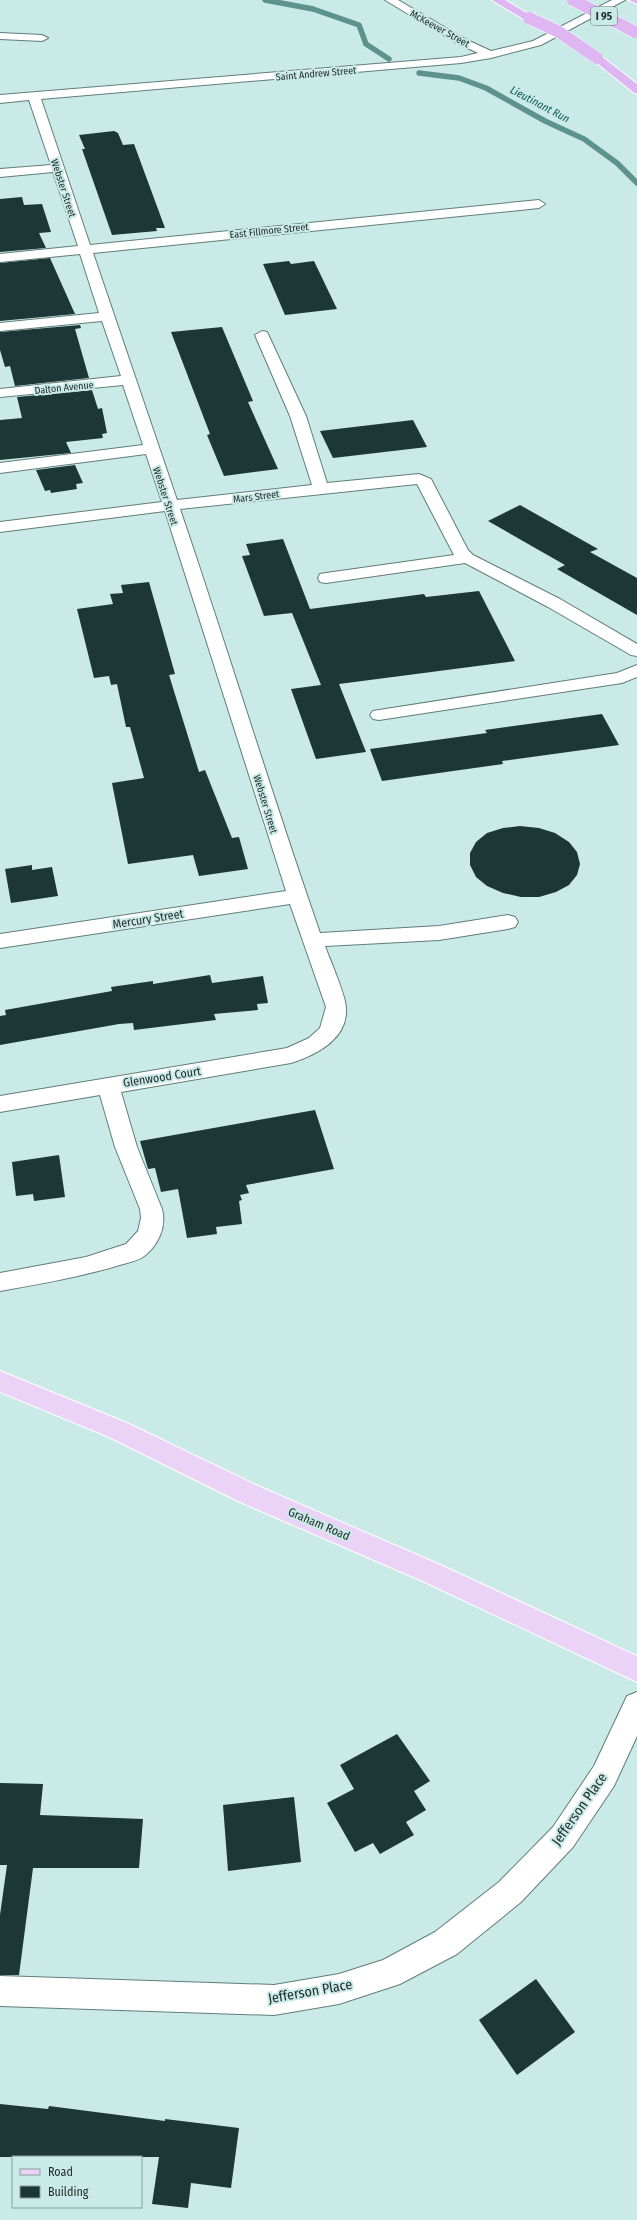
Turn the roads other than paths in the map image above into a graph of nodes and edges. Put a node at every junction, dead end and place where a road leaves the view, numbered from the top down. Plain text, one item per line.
1 (390, 0) edge
2 (497, 0) edge
3 (573, 0) edge
4 (620, 0) edge
5 (636, 34) edge
6 (0, 36) edge
7 (42, 38) dead end
8 (491, 55) junction
9 (637, 90) edge
10 (34, 96) junction
11 (0, 99) edge
12 (57, 168) junction
13 (0, 173) edge
14 (539, 204) dead end
15 (84, 249) junction
16 (0, 258) edge
17 (108, 316) junction
18 (0, 327) edge
19 (262, 335) dead end
20 (129, 380) junction
21 (0, 394) edge
22 (151, 449) junction
23 (0, 468) edge
24 (321, 488) junction
25 (170, 506) junction
26 (0, 527) edge
27 (467, 558) junction
28 (326, 578) dead end
29 (637, 651) edge
30 (637, 670) edge
31 (379, 715) dead end
32 (297, 896) junction
33 (508, 922) dead end
34 (0, 940) edge
35 (312, 940) junction
36 (321, 1042) joint
37 (108, 1086) junction
38 (0, 1104) edge
39 (0, 1282) edge
40 (0, 1381) edge
41 (637, 1669) edge
42 (637, 1705) edge
43 (0, 1991) edge

1 - 8 street, McKeever Street
2 - 9 highway, bridge
3 - 5 highway, I 95, bridge
4 - 8 street, Saint Andrew Street
6 - 7 street
8 - 10 street, Saint Andrew Street
10 - 11 street, Saint Andrew Street
10 - 12 street, Webster Street
12 - 13 street
12 - 15 street, Webster Street
14 - 15 street, East Fillmore Street
15 - 16 street, East Fillmore Street
15 - 17 street, Webster Street
17 - 18 street
17 - 20 street, Webster Street
19 - 24 street
20 - 21 street, Dalton Avenue
20 - 22 street, Webster Street
22 - 23 street
22 - 25 street, Webster Street
24 - 25 street, Mars Street
24 - 27 street, Mars Street
25 - 26 street, Mars Street
25 - 32 street, Webster Street
27 - 28 street
27 - 29 street
30 - 31 street
32 - 34 street, Mercury Street
32 - 35 street, Webster Street
33 - 35 street
35 - 36 street, Webster Street
36 - 37 street, Glenwood Court
37 - 38 street, Glenwood Court
37 - 39 street
40 - 41 main road, Graham Road
42 - 43 street, Jefferson Place

